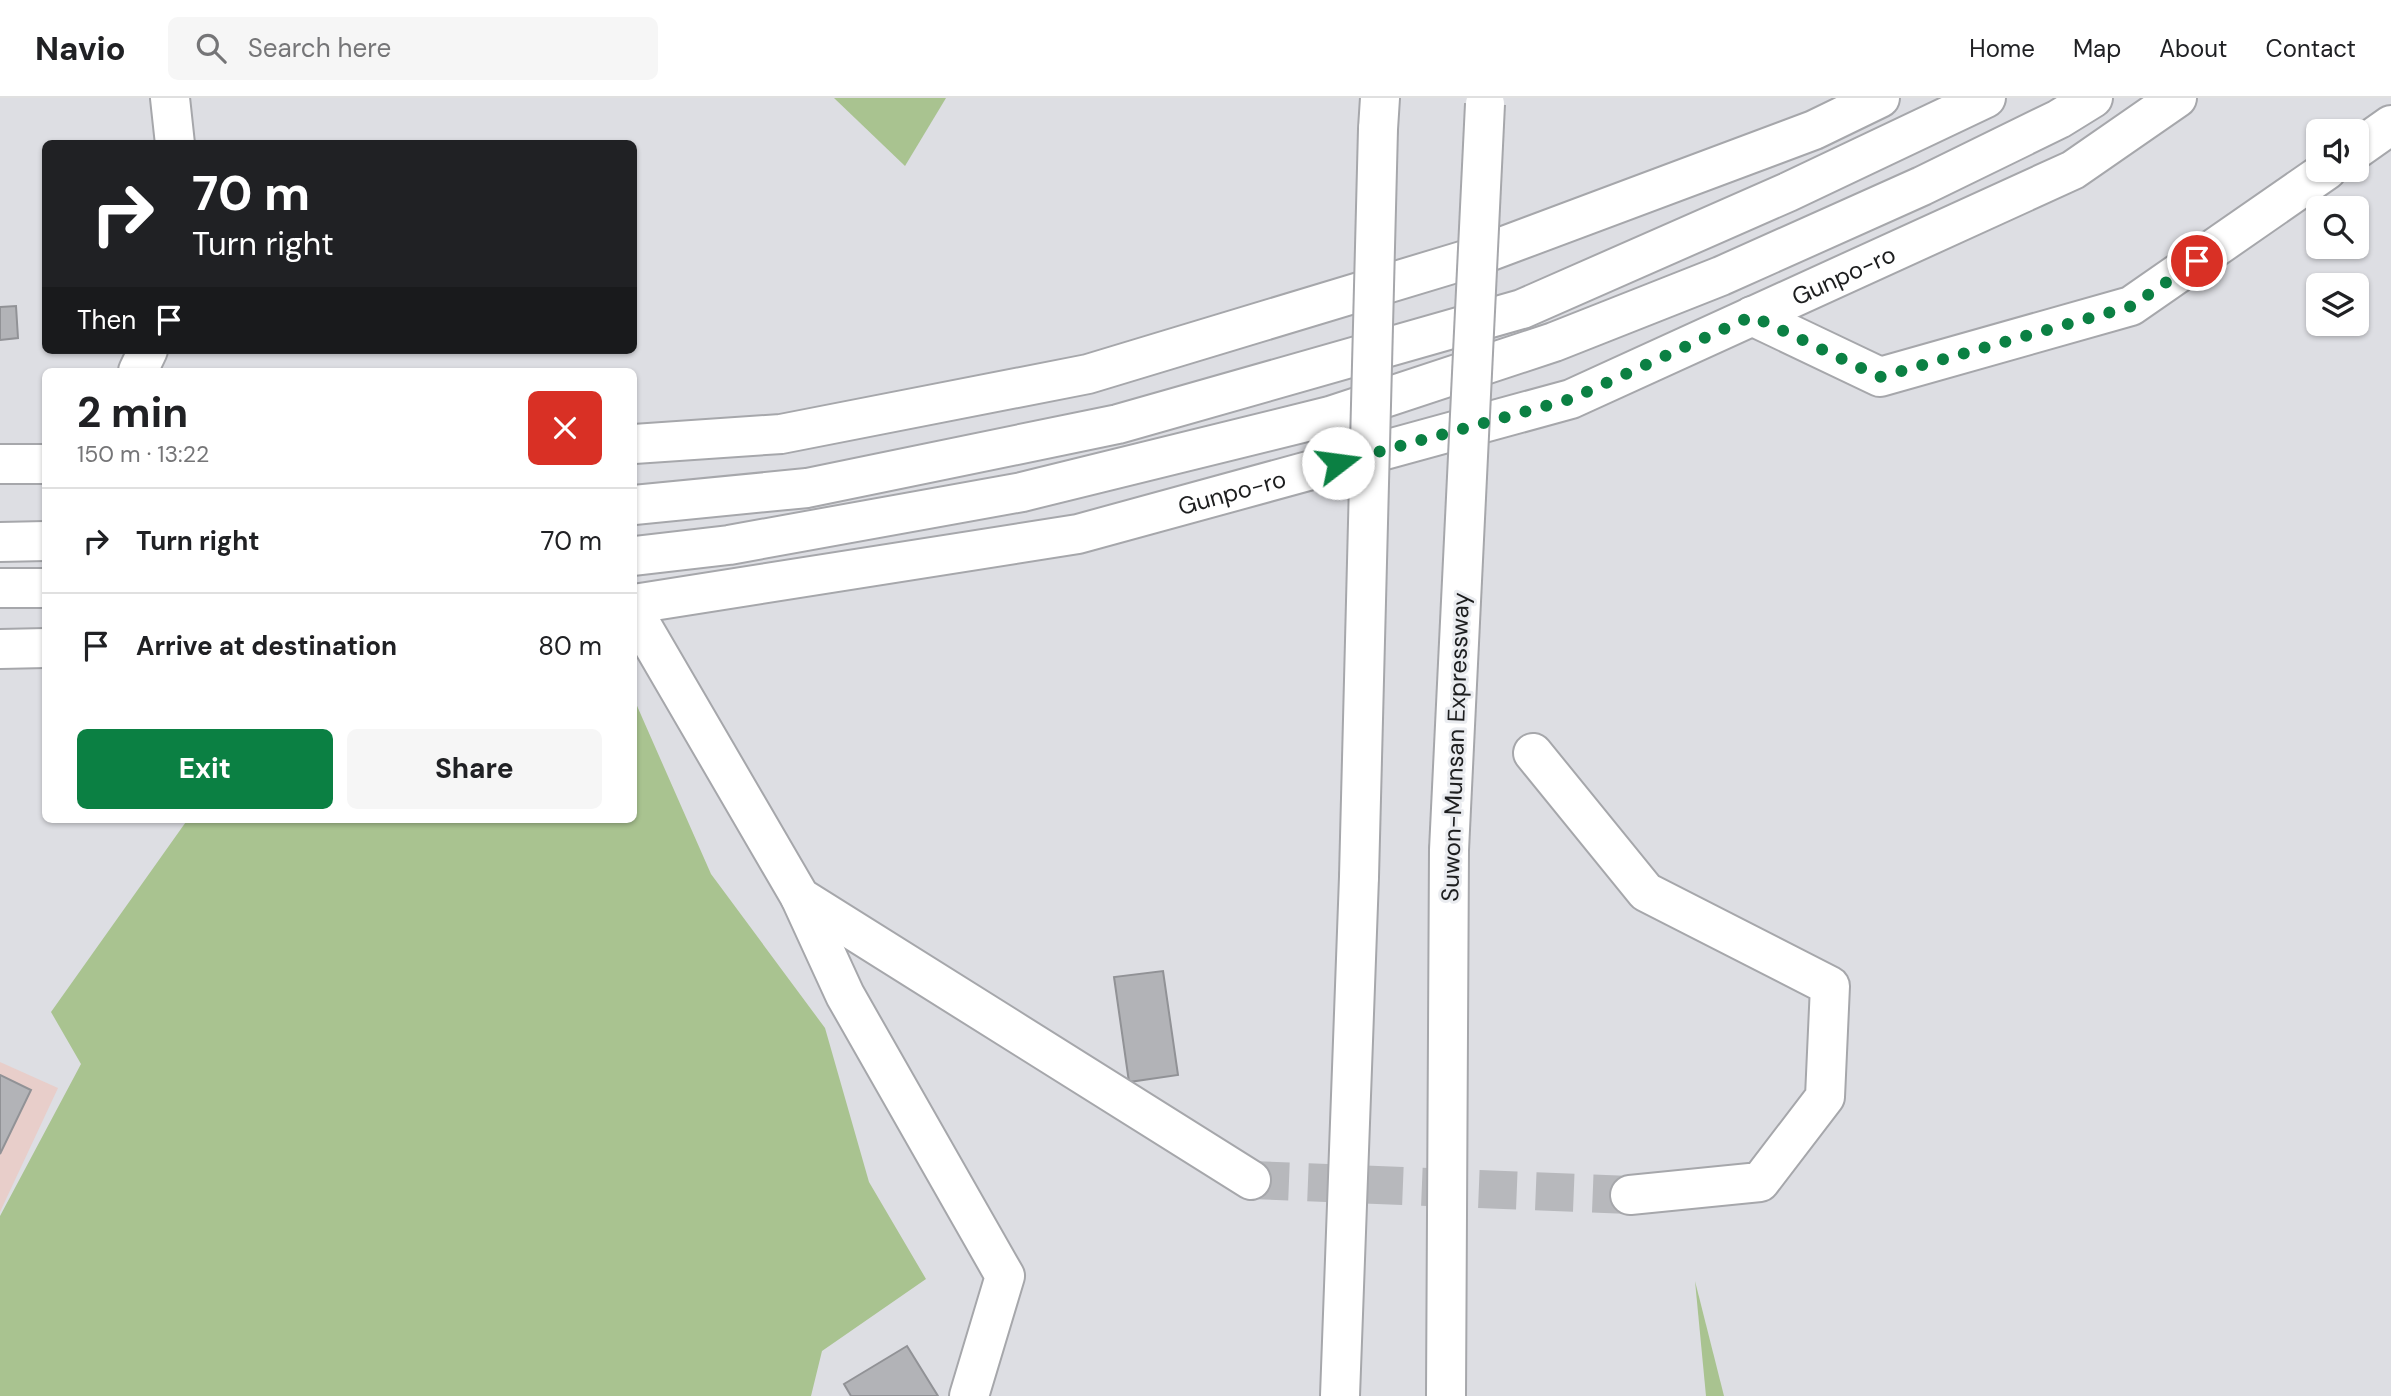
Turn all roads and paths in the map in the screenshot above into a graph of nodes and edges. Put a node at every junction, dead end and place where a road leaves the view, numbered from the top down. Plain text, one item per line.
1 (170, 98) edge
2 (1880, 98) edge
3 (1986, 98) edge
4 (2093, 98) edge
5 (2177, 98) edge
6 (1485, 101) edge
7 (1379, 113) edge
8 (2391, 125) edge
9 (175, 140) edge
10 (2369, 141) edge
11 (2310, 182) edge
12 (1752, 316) junction
13 (637, 444) edge
14 (637, 506) edge
15 (42, 541) edge
16 (0, 542) edge
17 (637, 556) edge
18 (0, 588) edge
19 (42, 588) edge
20 (637, 604) edge
21 (637, 617) edge
22 (42, 648) edge
23 (0, 649) edge
24 (1533, 753) dead end
25 (800, 897) junction
26 (1251, 1181) tunnel mouth
27 (1630, 1195) tunnel mouth
28 (969, 1396) edge
29 (1340, 1396) edge
30 (1446, 1396) edge

1 - 9 main road
2 - 13 main road
3 - 14 main road
4 - 17 main road, Gunpo-ro
5 - 12 main road, Gunpo-ro
6 - 30 main road, Suwon-Munsan Expressway, bridge
7 - 29 main road, bridge
8 - 10 main road
11 - 12 main road
12 - 20 main road, Gunpo-ro
15 - 16 main road
18 - 19 main road
21 - 25 main road
22 - 23 main road
24 - 27 main road
25 - 26 main road
25 - 28 main road

